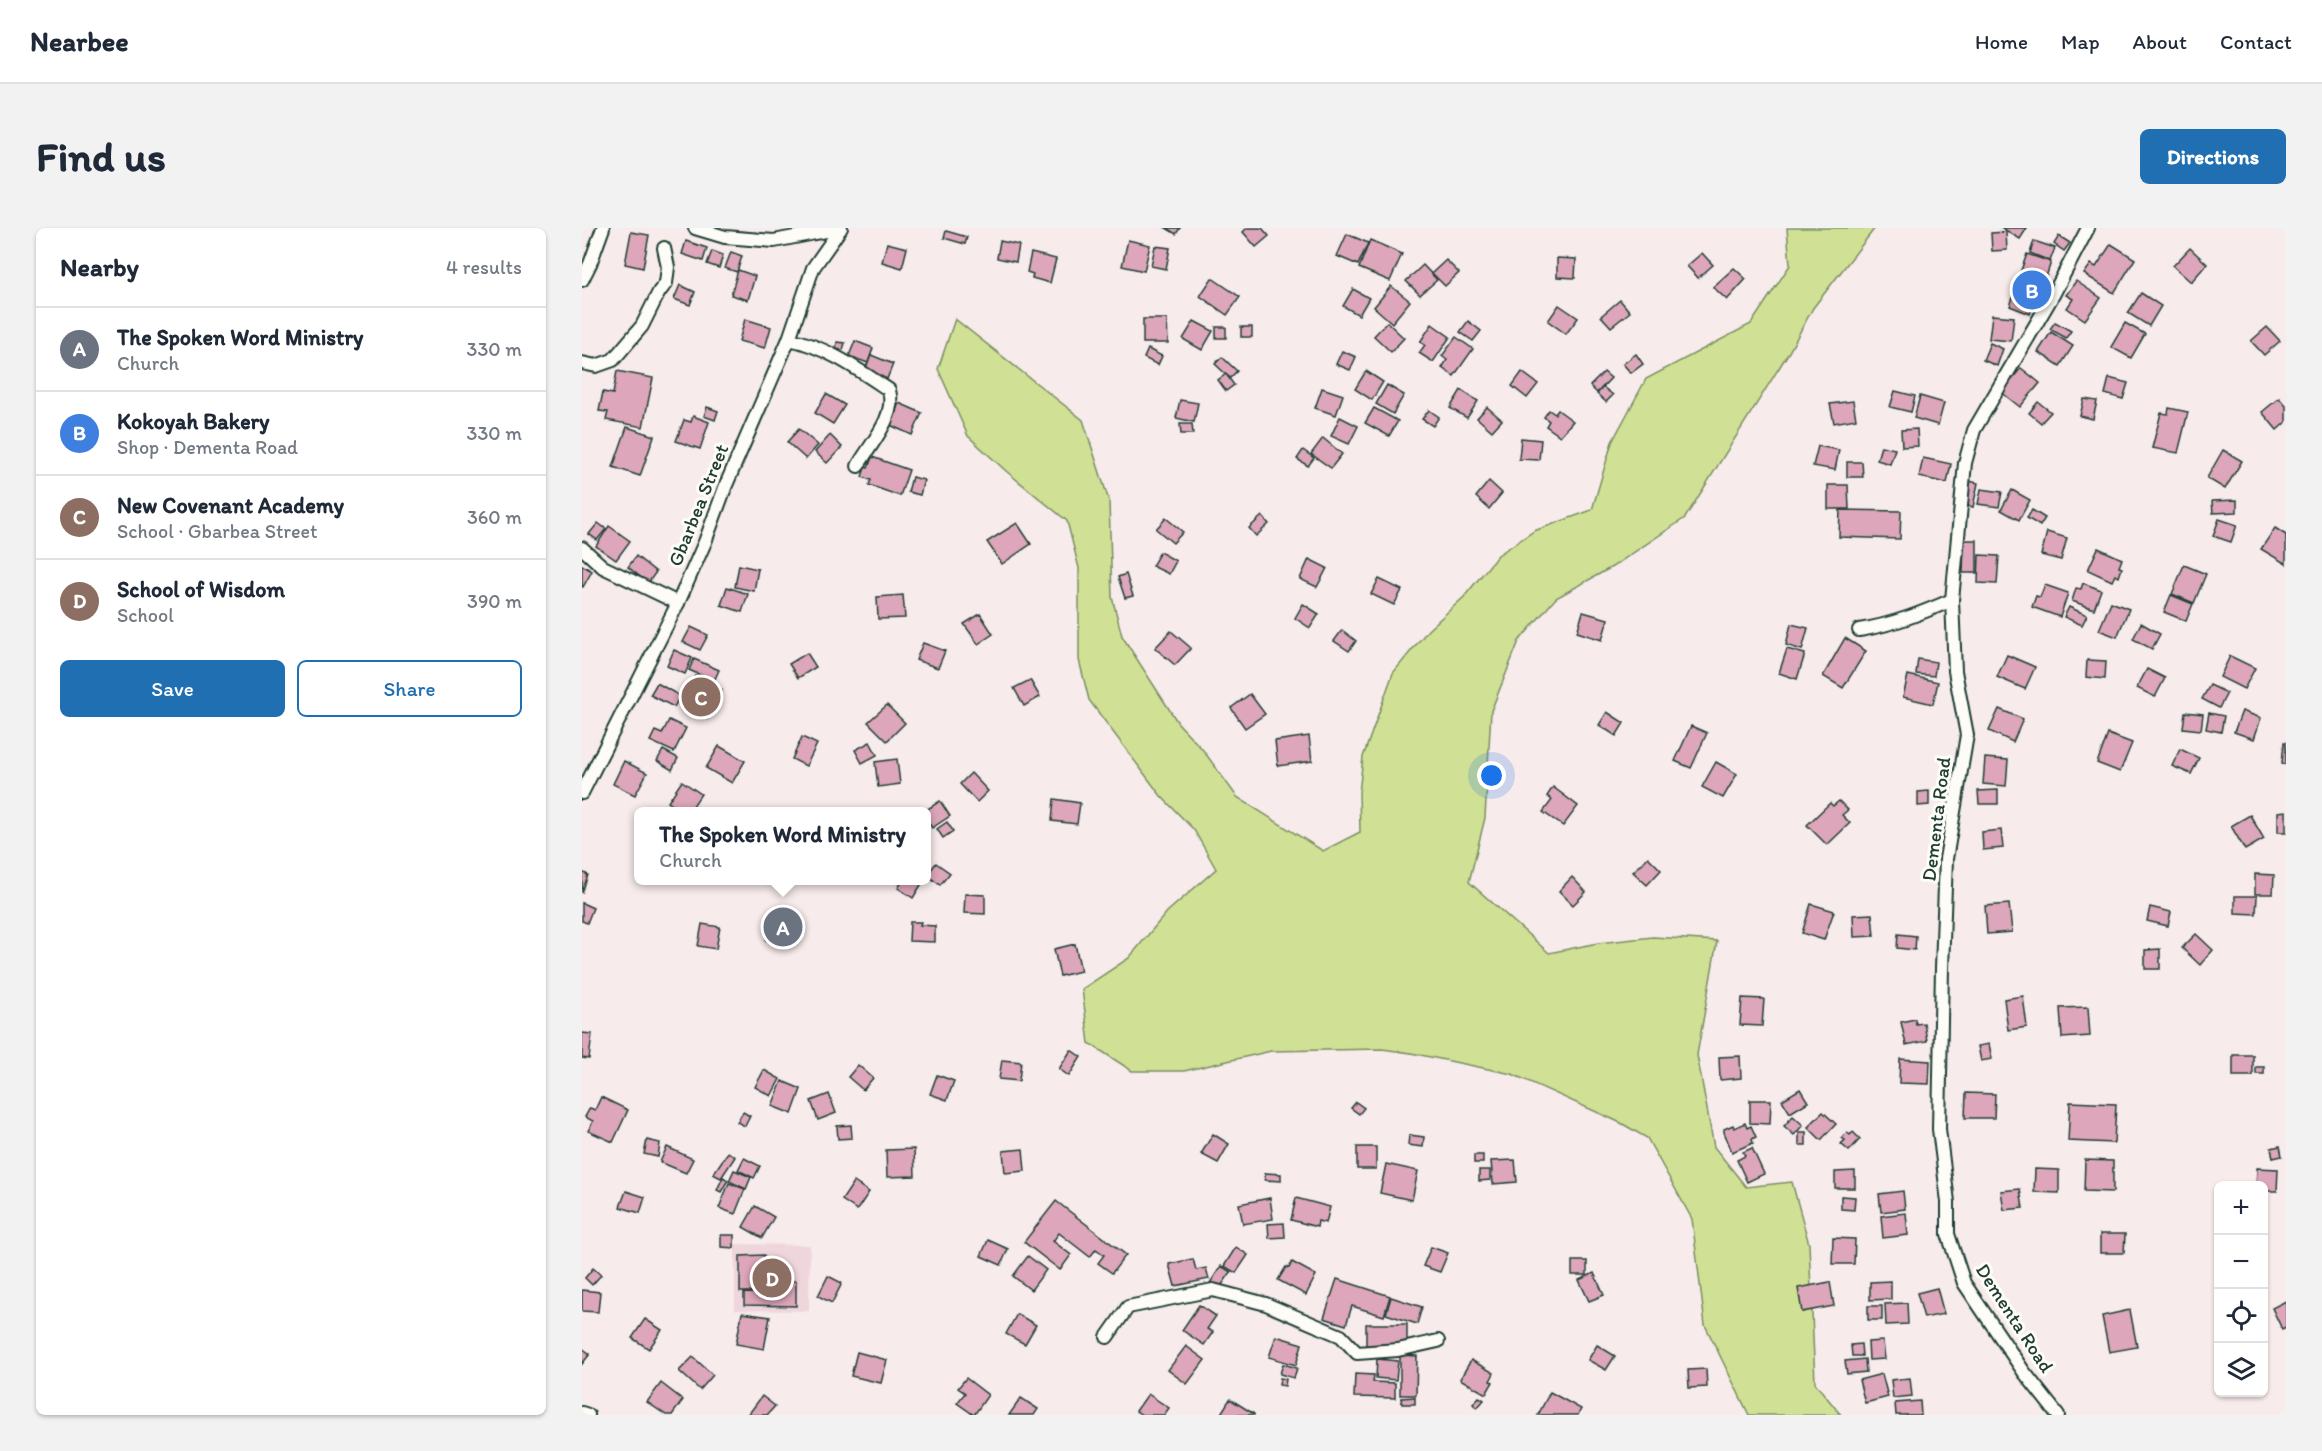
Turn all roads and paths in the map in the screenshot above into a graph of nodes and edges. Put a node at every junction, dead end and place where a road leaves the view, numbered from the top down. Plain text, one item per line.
1 (603, 228) edge
2 (695, 228) edge
3 (841, 228) edge
4 (2088, 228) edge
5 (664, 248) dead end
6 (582, 280) edge
7 (789, 339) junction
8 (582, 363) edge
9 (858, 466) dead end
10 (582, 548) edge
11 (1952, 600) junction
12 (678, 603) junction
13 (1859, 630) dead end
14 (582, 793) edge
15 (1107, 1337) dead end
16 (1438, 1341) dead end
17 (582, 1413) edge
18 (588, 1415) edge
19 (2058, 1415) edge

1 - 6 street
2 - 3 street, Gbarbea Street
3 - 7 street, Gbarbea Street
4 - 11 street, Dementa Road
5 - 8 street
7 - 9 street
7 - 12 street, Gbarbea Street
10 - 12 street
11 - 13 street
11 - 19 street, Dementa Road
12 - 14 street, Gbarbea Street
15 - 16 street
17 - 18 street

